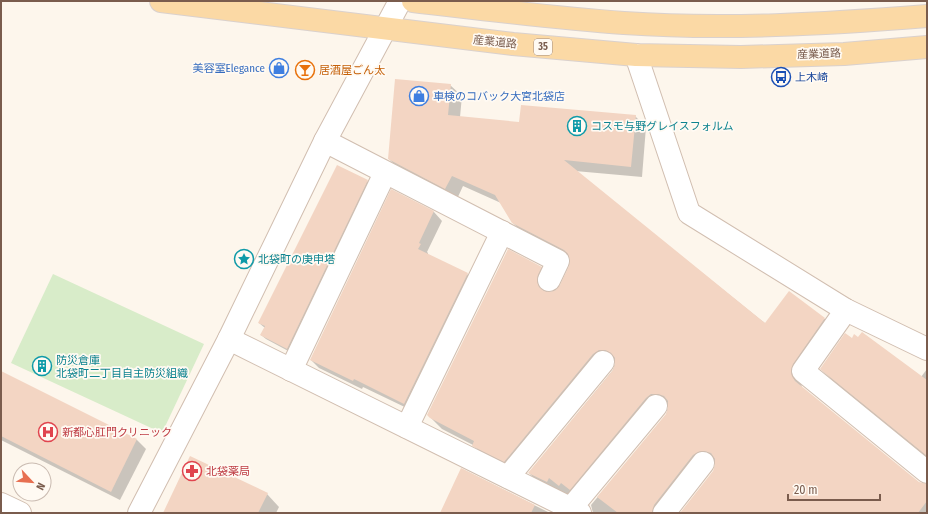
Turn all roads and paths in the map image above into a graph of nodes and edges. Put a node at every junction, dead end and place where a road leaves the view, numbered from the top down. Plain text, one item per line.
1 (161, 1) edge
2 (400, 1) edge
3 (413, 1) edge
4 (927, 16) edge
5 (385, 29) junction
6 (927, 47) edge
7 (636, 55) junction
8 (325, 142) junction
9 (385, 172) junction
10 (502, 232) junction
11 (550, 280) dead end
12 (846, 310) junction
13 (229, 339) junction
14 (927, 349) edge
15 (603, 362) dead end
16 (291, 370) junction
17 (656, 406) dead end
18 (406, 427) junction
19 (702, 463) dead end
20 (927, 472) edge
21 (508, 477) junction
22 (1, 504) edge
23 (563, 509) edge
24 (20, 513) edge
25 (139, 513) edge
26 (664, 513) edge

1 - 5 main road, 産業道路 / 35
2 - 5 street
3 - 4 main road
5 - 7 main road, 産業道路 / 35
5 - 8 street
6 - 7 main road, 産業道路 / 35
7 - 12 street
8 - 9 street
8 - 13 street
9 - 10 street
9 - 16 street
10 - 11 street
10 - 18 street
12 - 14 street
12 - 20 street
13 - 16 street
13 - 25 street
15 - 21 street
16 - 18 street
17 - 23 street
18 - 21 street
19 - 26 street
21 - 23 street
22 - 24 street

